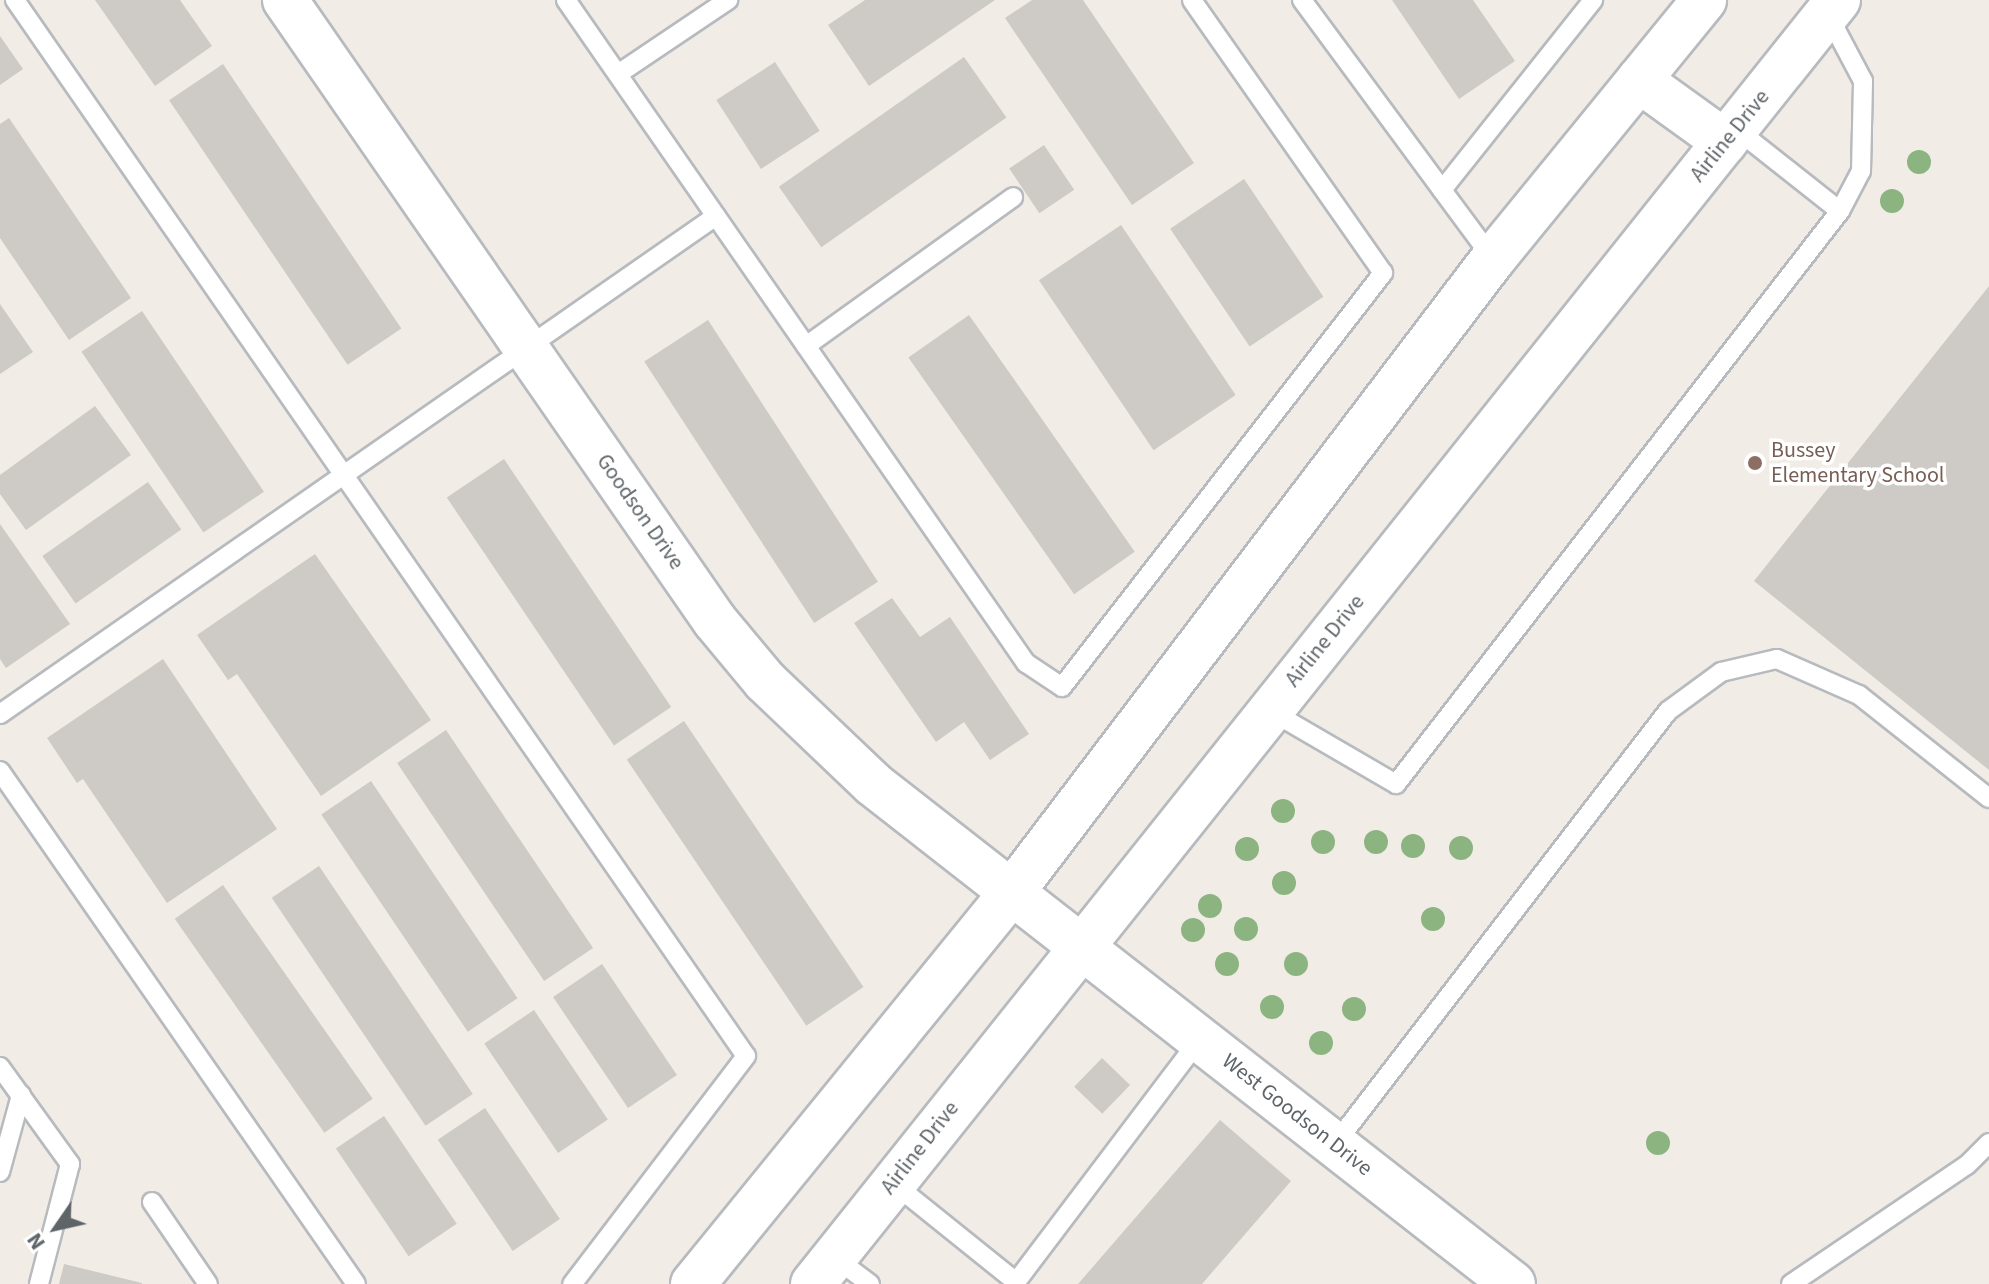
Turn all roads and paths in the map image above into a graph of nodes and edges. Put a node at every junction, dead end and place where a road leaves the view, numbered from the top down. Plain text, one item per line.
1 (15, 0) edge
2 (285, 0) edge
3 (566, 0) edge
4 (728, 0) edge
5 (1192, 0) edge
6 (1302, 0) edge
7 (1593, 0) edge
8 (1704, 0) edge
9 (1833, 7) edge
10 (618, 74) junction
11 (1639, 80) junction
12 (1731, 135) junction
13 (1442, 190) junction
14 (1013, 197) dead end
15 (1840, 211) junction
16 (716, 216) junction
17 (1493, 259) junction
18 (806, 346) junction
19 (526, 348) junction
20 (344, 475) junction
21 (1269, 710) junction
22 (0, 714) edge
23 (0, 771) edge
24 (1989, 798) edge
25 (1012, 892) junction
26 (1080, 946) junction
27 (1200, 1039) junction
28 (0, 1067) edge
29 (21, 1095) junction
30 (1989, 1143) edge
31 (1335, 1144) junction
32 (0, 1172) edge
33 (893, 1183) junction
34 (152, 1202) dead end
35 (823, 1270) edge
36 (39, 1284) edge
37 (208, 1284) edge
38 (356, 1284) edge
39 (572, 1284) edge
40 (693, 1284) edge
41 (870, 1284) edge
42 (1513, 1284) edge
43 (1791, 1284) edge

1 - 20 lane
2 - 19 main road, Goodson Drive
3 - 10 lane
4 - 10 lane
5 - 18 lane
6 - 13 lane
7 - 13 lane
8 - 11 main road
9 - 12 main road, Airline Drive
9 - 15 lane
10 - 16 lane
11 - 12 main road
11 - 17 main road
12 - 15 lane
12 - 21 main road, Airline Drive
13 - 17 lane
14 - 18 lane
15 - 21 lane
16 - 18 lane
16 - 19 lane
17 - 25 main road
19 - 20 lane
19 - 25 main road, Goodson Drive
20 - 22 lane
20 - 39 lane
21 - 26 main road, Airline Drive
23 - 38 lane
24 - 31 lane
25 - 26 main road, Goodson Drive
25 - 40 main road
26 - 27 main road, West Goodson Drive
26 - 33 main road, Airline Drive
27 - 31 main road, West Goodson Drive
27 - 33 lane
28 - 29 lane
29 - 32 lane
29 - 36 lane
30 - 43 lane
31 - 42 main road, West Goodson Drive
33 - 35 main road, Airline Drive
34 - 37 lane
35 - 41 lane

